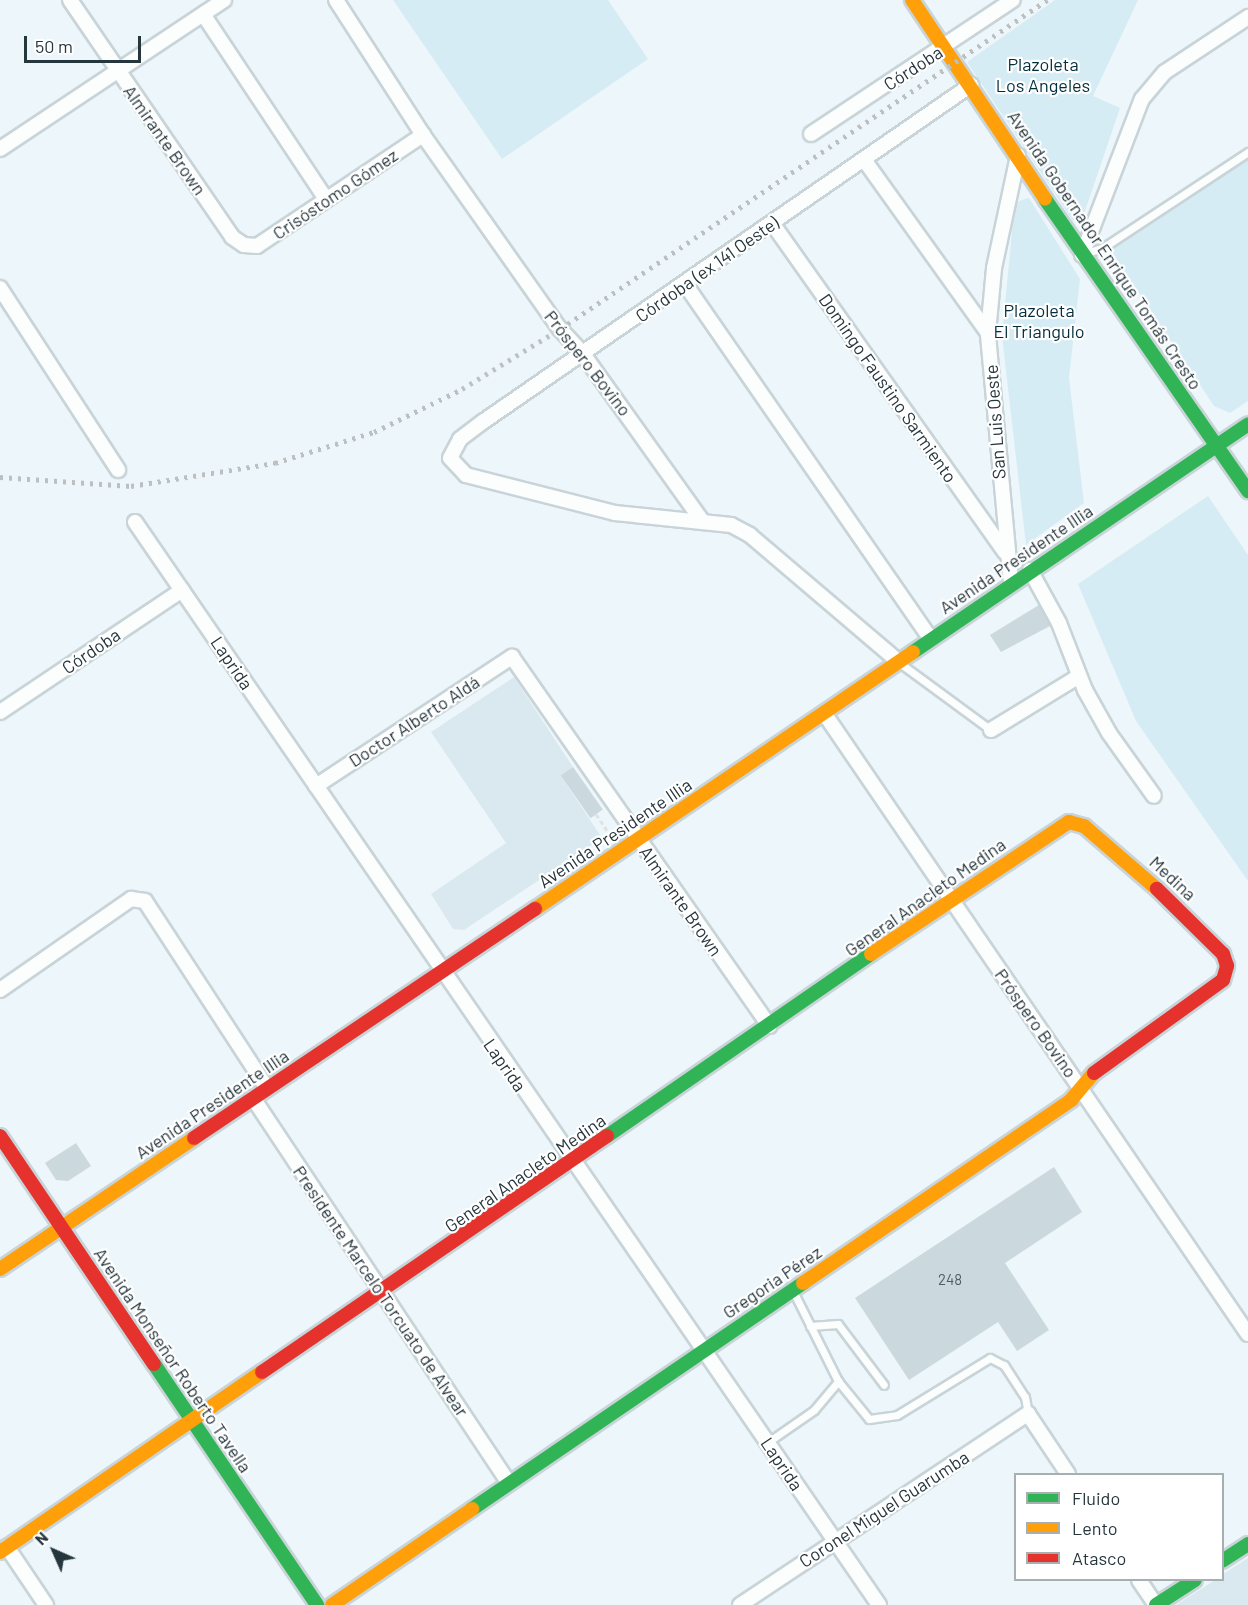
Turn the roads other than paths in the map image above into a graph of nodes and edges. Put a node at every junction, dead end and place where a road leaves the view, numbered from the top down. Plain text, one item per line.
1 (70, 0) edge
2 (224, 0) edge
3 (336, 0) edge
4 (912, 0) edge
5 (1013, 0) edge
6 (203, 14) junction
7 (1248, 17) edge
8 (945, 47) junction
9 (117, 71) junction
10 (971, 85) junction
11 (811, 134) dead end
12 (423, 135) junction
13 (0, 149) edge
14 (1248, 152) edge
15 (1018, 156) junction
16 (865, 161) junction
17 (326, 199) junction
18 (772, 223) junction
19 (244, 245) joint
20 (1082, 255) junction
21 (685, 284) junction
22 (0, 288) edge
23 (988, 333) junction
24 (583, 354) junction
25 (1248, 424) edge
26 (1216, 445) junction
27 (118, 470) dead end
28 (1248, 491) edge
29 (135, 522) dead end
30 (703, 522) junction
31 (1005, 552) junction
32 (1029, 570) junction
33 (1011, 583) junction
34 (182, 590) junction
35 (931, 639) junction
36 (512, 657) joint
37 (899, 662) junction
38 (1079, 676) junction
39 (0, 712) edge
40 (824, 713) junction
41 (991, 730) joint
42 (316, 786) junction
43 (1154, 796) dead end
44 (1069, 822) joint
45 (638, 840) junction
46 (951, 900) junction
47 (441, 973) junction
48 (1223, 980) joint
49 (0, 990) edge
50 (769, 1026) junction
51 (267, 1088) junction
52 (1080, 1088) junction
53 (253, 1098) junction
54 (0, 1136) edge
55 (573, 1163) junction
56 (62, 1227) junction
57 (0, 1269) edge
58 (792, 1290) junction
59 (381, 1294) junction
60 (810, 1326) junction
61 (1248, 1334) edge
62 (705, 1349) junction
63 (838, 1381) junction
64 (884, 1385) dead end
65 (1028, 1414) junction
66 (193, 1423) junction
67 (768, 1442) junction
68 (1067, 1473) edge
69 (509, 1483) junction
70 (835, 1541) junction
71 (1248, 1544) edge
72 (4, 1549) edge
73 (1224, 1560) edge
74 (1140, 1581) edge
75 (1193, 1581) edge
76 (46, 1605) edge
77 (316, 1605) edge
78 (332, 1605) edge
79 (740, 1605) edge
80 (879, 1605) edge
81 (1156, 1605) edge

1 - 9 street, Almirante Brown
2 - 6 street
3 - 12 street, Próspero Bovino
4 - 8 street, Avenida Gobernador Enrique Tomás Cresto
5 - 8 street, Córdoba
6 - 9 street
6 - 17 street
7 - 20 street
8 - 10 street, Avenida Gobernador Enrique Tomás Cresto
8 - 11 street, Córdoba
9 - 13 street
9 - 19 street, Almirante Brown
10 - 15 street, Avenida Gobernador Enrique Tomás Cresto
10 - 16 street, Córdoba (ex 141 Oeste)
12 - 17 street, Crisóstomo Gómez
12 - 24 street, Próspero Bovino
14 - 20 lane
15 - 20 street, Avenida Gobernador Enrique Tomás Cresto
15 - 23 street, San Luis Oeste
16 - 18 street, Córdoba (ex 141 Oeste)
16 - 23 street
17 - 19 street, Crisóstomo Gómez
18 - 21 street, Córdoba (ex 141 Oeste)
18 - 31 street, Domingo Faustino Sarmiento
20 - 26 street, Avenida Gobernador Enrique Tomás Cresto
21 - 24 street, Córdoba (ex 141 Oeste)
21 - 35 street
22 - 27 street
23 - 31 street, San Luis Oeste
24 - 30 street, Próspero Bovino
24 - 30 street, Córdoba (ex 141 Oeste)
25 - 26 street, Avenida Presidente Illia
26 - 28 street, Avenida Gobernador Enrique Tomás Cresto
26 - 32 street, Avenida Presidente Illia
29 - 34 street, Laprida
30 - 37 street
31 - 33 street, San Luis Oeste
32 - 33 street, Avenida Presidente Illia
32 - 38 street
33 - 35 street, Avenida Presidente Illia
34 - 39 street, Córdoba
34 - 42 street, Laprida
35 - 37 street, Avenida Presidente Illia
36 - 42 street, Doctor Alberto Aldá
36 - 45 street, Almirante Brown
37 - 40 street, Avenida Presidente Illia
37 - 41 lane
38 - 41 street
38 - 43 street
40 - 45 street, Avenida Presidente Illia
40 - 46 street, Próspero Bovino
42 - 47 street, Laprida
44 - 46 street, General Anacleto Medina
44 - 48 street, Medina
45 - 47 street, Avenida Presidente Illia
45 - 50 street, Almirante Brown
46 - 50 street, General Anacleto Medina
46 - 52 street, Próspero Bovino
47 - 51 street, Avenida Presidente Illia
47 - 55 street, Laprida
48 - 52 street, Gregoria Pérez
49 - 51 street
50 - 55 street, General Anacleto Medina
51 - 53 street, Avenida Presidente Illia
52 - 58 street, Gregoria Pérez
52 - 61 street, Próspero Bovino
53 - 56 street, Avenida Presidente Illia
53 - 59 street, Presidente Marcelo Torcuato de Alvear
54 - 56 street, Avenida Monseñor Roberto Tavella
55 - 59 street, General Anacleto Medina
55 - 62 street, Laprida
56 - 57 street, Avenida Presidente Illia
56 - 66 street, Avenida Monseñor Roberto Tavella
58 - 60 lane
58 - 62 street, Gregoria Pérez
59 - 66 street, General Anacleto Medina
59 - 69 street, Presidente Marcelo Torcuato de Alvear
60 - 63 lane
60 - 64 lane
62 - 67 street, Laprida
62 - 69 street, Gregoria Pérez
63 - 65 lane
63 - 67 lane
65 - 68 street
65 - 70 street, Coronel Miguel Guarumba
66 - 72 street, General Anacleto Medina
66 - 77 street, Avenida Monseñor Roberto Tavella
67 - 70 street, Laprida
69 - 78 street, Gregoria Pérez
70 - 79 street, Coronel Miguel Guarumba
70 - 80 street, Laprida
71 - 73 street
72 - 76 street
74 - 81 street
75 - 81 street

